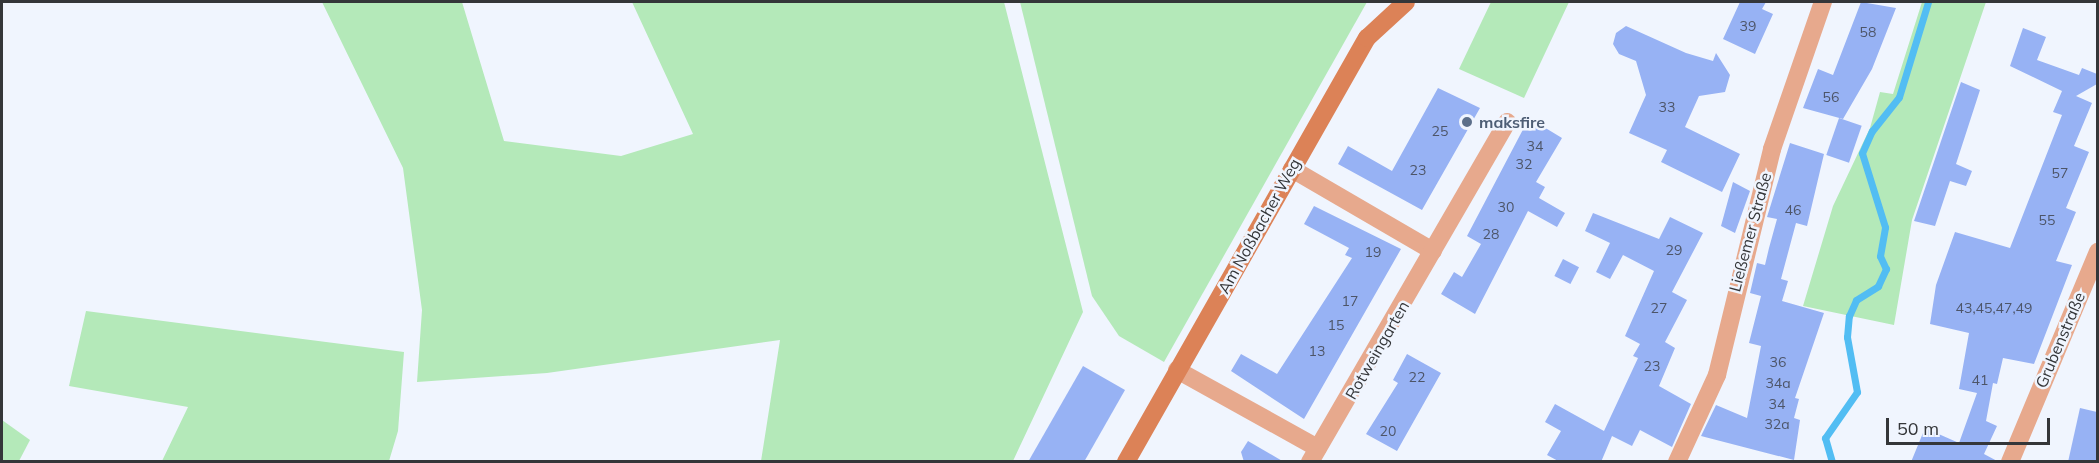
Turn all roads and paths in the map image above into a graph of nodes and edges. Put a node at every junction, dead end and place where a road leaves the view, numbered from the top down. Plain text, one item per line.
1 (1406, 2) edge
2 (1823, 2) edge
3 (1507, 122) dead end
4 (1292, 169) junction
5 (1433, 252) junction
6 (2097, 252) edge
7 (1177, 370) junction
8 (1314, 455) edge
9 (1126, 462) edge
10 (1677, 462) edge
11 (2010, 462) edge

1 - 4 street, Am Noßbacher Weg
2 - 10 street, Ließemer Straße
3 - 5 street, Rotweingarten
4 - 5 street
4 - 7 street, Am Noßbacher Weg
5 - 8 street, Rotweingarten
6 - 11 street, Grubenstraße
7 - 8 street, Rotweingarten
7 - 9 street, Am Noßbacher Weg

